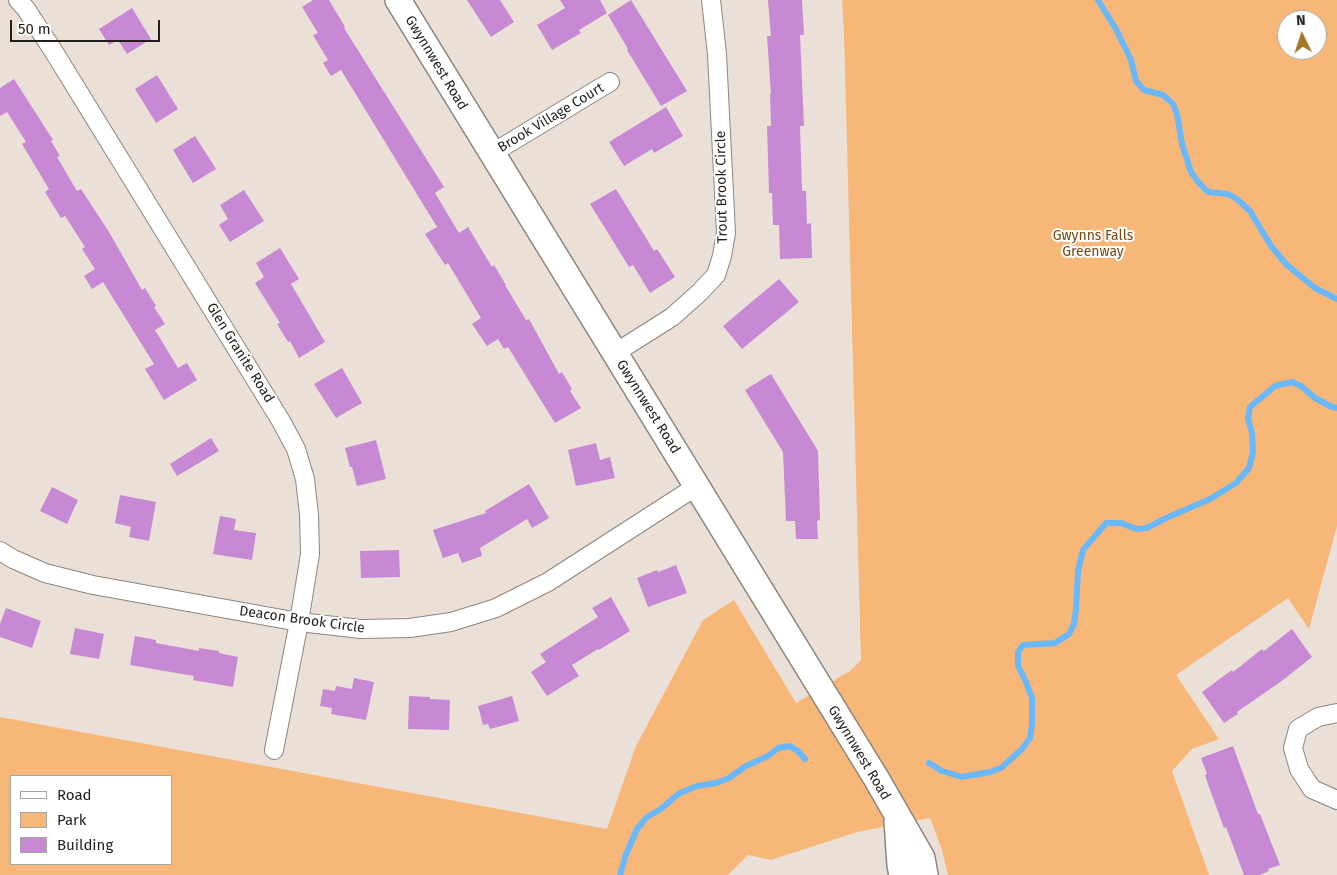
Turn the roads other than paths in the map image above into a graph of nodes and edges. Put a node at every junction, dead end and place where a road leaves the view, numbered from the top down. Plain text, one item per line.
1 (18, 0) edge
2 (398, 0) edge
3 (711, 0) edge
4 (610, 82) dead end
5 (491, 154) junction
6 (615, 353) junction
7 (697, 486) junction
8 (0, 551) edge
9 (299, 622) junction
10 (1337, 713) edge
11 (274, 750) dead end
12 (1337, 800) edge
13 (897, 816) junction
14 (902, 875) edge
15 (925, 875) edge

1 - 9 street, Glen Granite Road
2 - 5 street, Gwynnwest Road
3 - 6 street, Trout Brook Circle
4 - 5 street, Brook Village Court
5 - 6 street, Gwynnwest Road
6 - 7 street, Gwynnwest Road
7 - 9 street, Deacon Brook Circle
7 - 13 street, Gwynnwest Road
8 - 9 street, Deacon Brook Circle
9 - 11 street, Glen Granite Road
10 - 12 street
13 - 14 street, Gwynnwest Road
13 - 15 street, Gwynnwest Road

